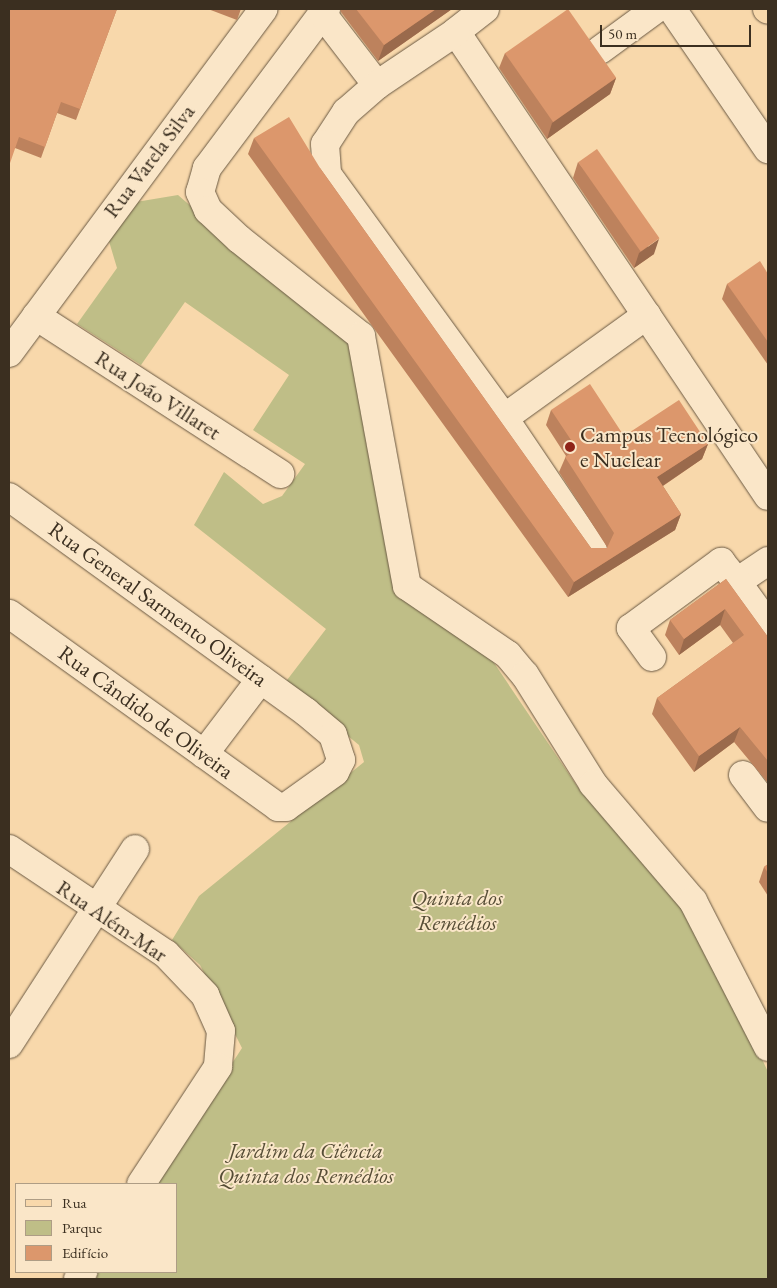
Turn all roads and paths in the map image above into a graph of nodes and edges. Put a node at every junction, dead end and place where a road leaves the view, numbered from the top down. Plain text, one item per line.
1 (264, 9) edge
2 (485, 9) edge
3 (656, 9) edge
4 (672, 9) edge
5 (325, 12) edge
6 (456, 32) junction
7 (600, 50) dead end
8 (378, 85) junction
9 (768, 149) edge
10 (647, 315) junction
11 (36, 316) junction
12 (9, 353) edge
13 (504, 418) junction
14 (280, 474) dead end
15 (768, 496) edge
16 (9, 497) edge
17 (593, 550) edge
18 (768, 561) edge
19 (737, 582) junction
20 (9, 614) edge
21 (768, 625) edge
22 (652, 658) dead end
23 (261, 679) junction
24 (204, 754) junction
25 (743, 775) dead end
26 (286, 807) joint
27 (768, 808) edge
28 (9, 849) edge
29 (135, 849) dead end
30 (96, 911) junction
31 (12, 1031) edge
32 (768, 1047) edge
33 (142, 1183) edge

1 - 11 street, Rua Varela Silva
2 - 6 street
3 - 7 street
4 - 9 street
5 - 8 street
5 - 32 street
6 - 8 street
6 - 10 street
8 - 13 street
10 - 13 street
10 - 15 street
11 - 12 street, Rua Varela Silva
11 - 14 street, Rua João Villaret
13 - 17 street
16 - 23 street, Rua General Sarmento Oliveira
18 - 19 street
19 - 21 street
19 - 22 street
20 - 24 street, Rua Cândido de Oliveira
23 - 24 street
23 - 26 street, Rua General Sarmento Oliveira
24 - 26 street, Rua Cândido de Oliveira
25 - 27 street
28 - 30 street, Rua Além-Mar
29 - 30 street
30 - 31 street
30 - 33 street, Rua Além-Mar

